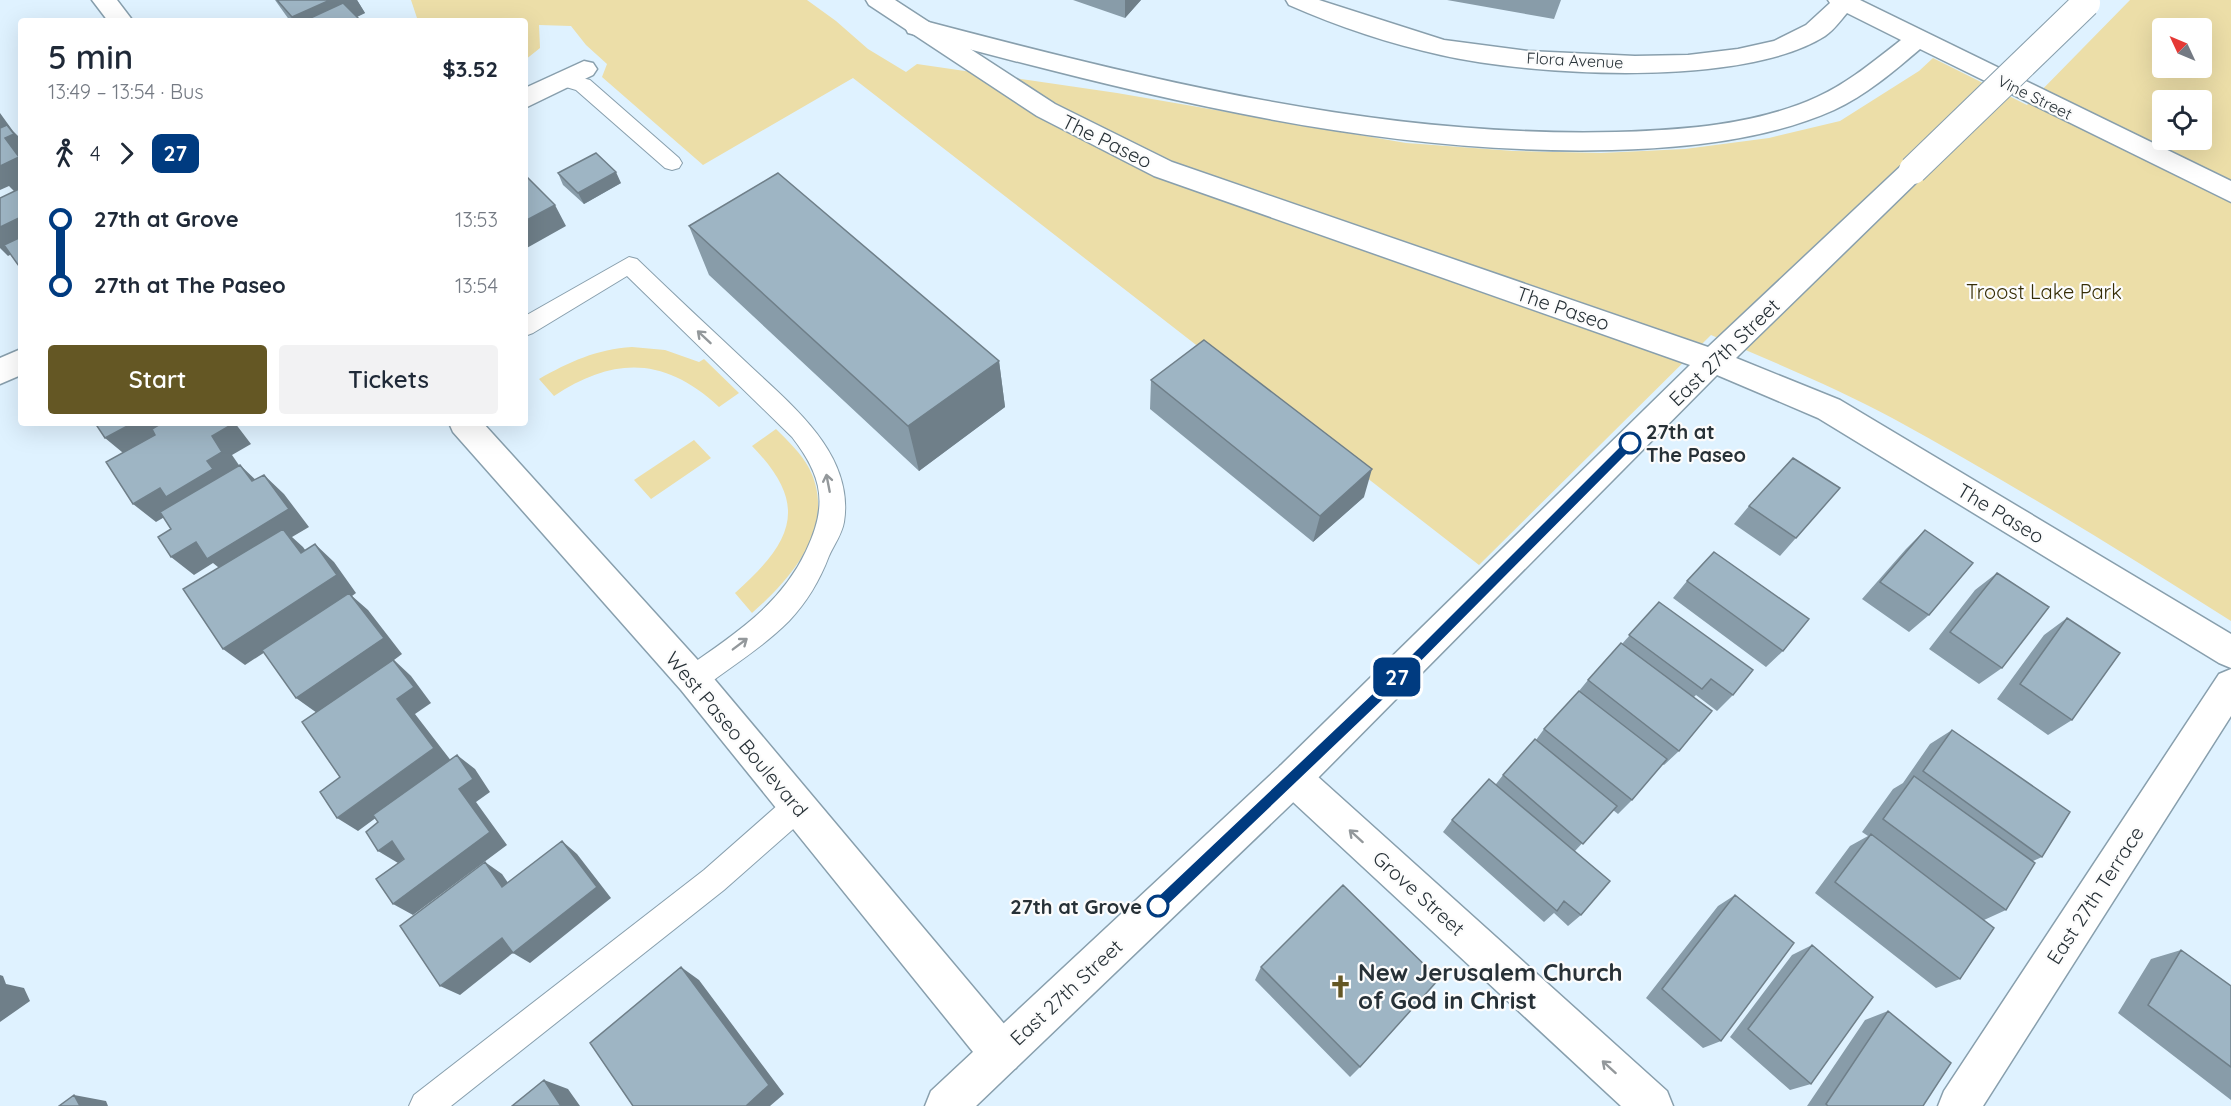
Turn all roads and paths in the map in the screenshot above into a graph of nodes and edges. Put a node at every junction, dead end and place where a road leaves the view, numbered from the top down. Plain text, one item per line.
1 (104, 0) edge
2 (878, 0) edge
3 (1298, 0) edge
4 (1842, 1) edge
5 (2088, 1) edge
6 (119, 18) edge
7 (917, 27) junction
8 (1917, 39) junction
9 (574, 74) joint
10 (528, 97) edge
11 (672, 163) dead end
12 (2231, 192) edge
13 (528, 325) edge
14 (1713, 361) junction
15 (18, 363) edge
16 (0, 372) edge
17 (467, 426) edge
18 (2231, 652) edge
19 (693, 679) junction
20 (2231, 685) edge
21 (1293, 778) junction
22 (798, 806) junction
23 (1001, 1053) junction
24 (425, 1106) edge
25 (946, 1106) edge
26 (1652, 1106) edge
27 (1959, 1106) edge

1 - 6 street
2 - 7 street, The Paseo
3 - 4 street, Flora Avenue
4 - 8 street, Vine Street
5 - 14 street, East 27th Street, bridge
7 - 8 street
7 - 14 street, The Paseo
8 - 12 street, Vine Street
9 - 10 street
9 - 11 lane
19 -> 13 lane
14 - 18 street, The Paseo
14 - 21 street, East 27th Street
15 - 16 street
17 - 19 street, West Paseo Boulevard
19 - 22 street, West Paseo Boulevard
20 - 27 street, East 27th Terrace
21 - 23 street, East 27th Street
26 -> 21 street, Grove Street
22 - 23 street, West Paseo Boulevard
22 - 24 lane
23 - 25 street, East 27th Street

